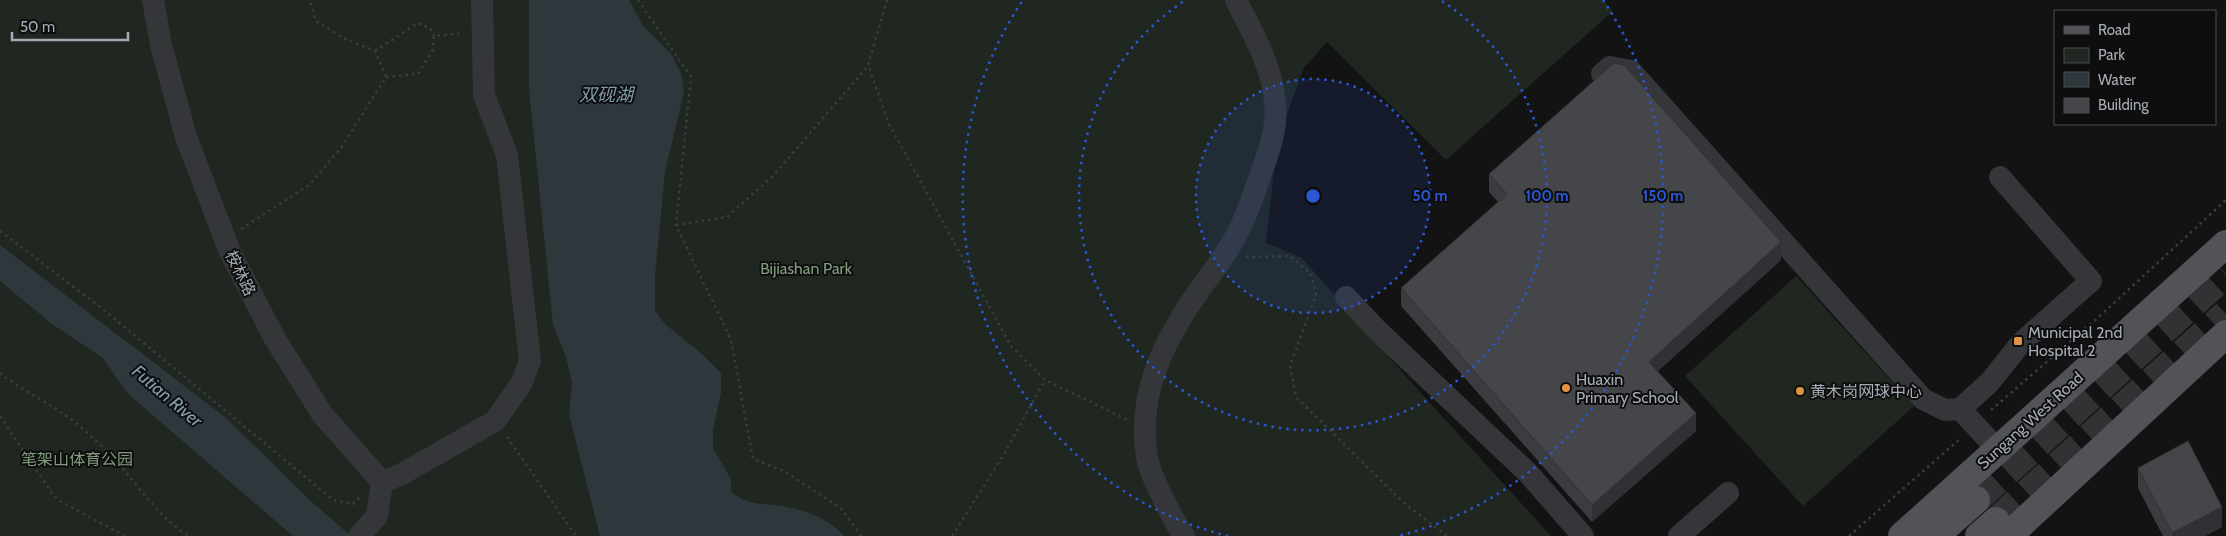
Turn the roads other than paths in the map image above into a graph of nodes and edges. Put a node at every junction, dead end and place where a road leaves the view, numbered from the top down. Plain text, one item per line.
1 (152, 0) edge
2 (482, 0) edge
3 (1236, 0) edge
4 (1589, 85) edge
5 (2000, 177) dead end
6 (2226, 244) edge
7 (1346, 297) dead end
8 (2226, 334) edge
9 (1960, 409) junction
10 (1997, 449) junction
11 (380, 480) junction
12 (1728, 493) dead end
13 (1976, 500) tunnel mouth
14 (1994, 531) edge
15 (359, 536) edge
16 (1184, 536) edge
17 (1583, 536) edge
18 (1679, 536) edge
19 (1902, 536) edge
20 (1935, 536) edge

1 - 11 lane, 桉林路
2 - 11 lane
3 - 16 lane
4 - 9 lane
5 - 9 lane
6 - 10 main road, Sungang West Road
7 - 17 lane
8 - 14 main road
9 - 10 lane
10 - 19 main road, Sungang West Road
11 - 15 lane
12 - 18 lane
13 - 20 main road

